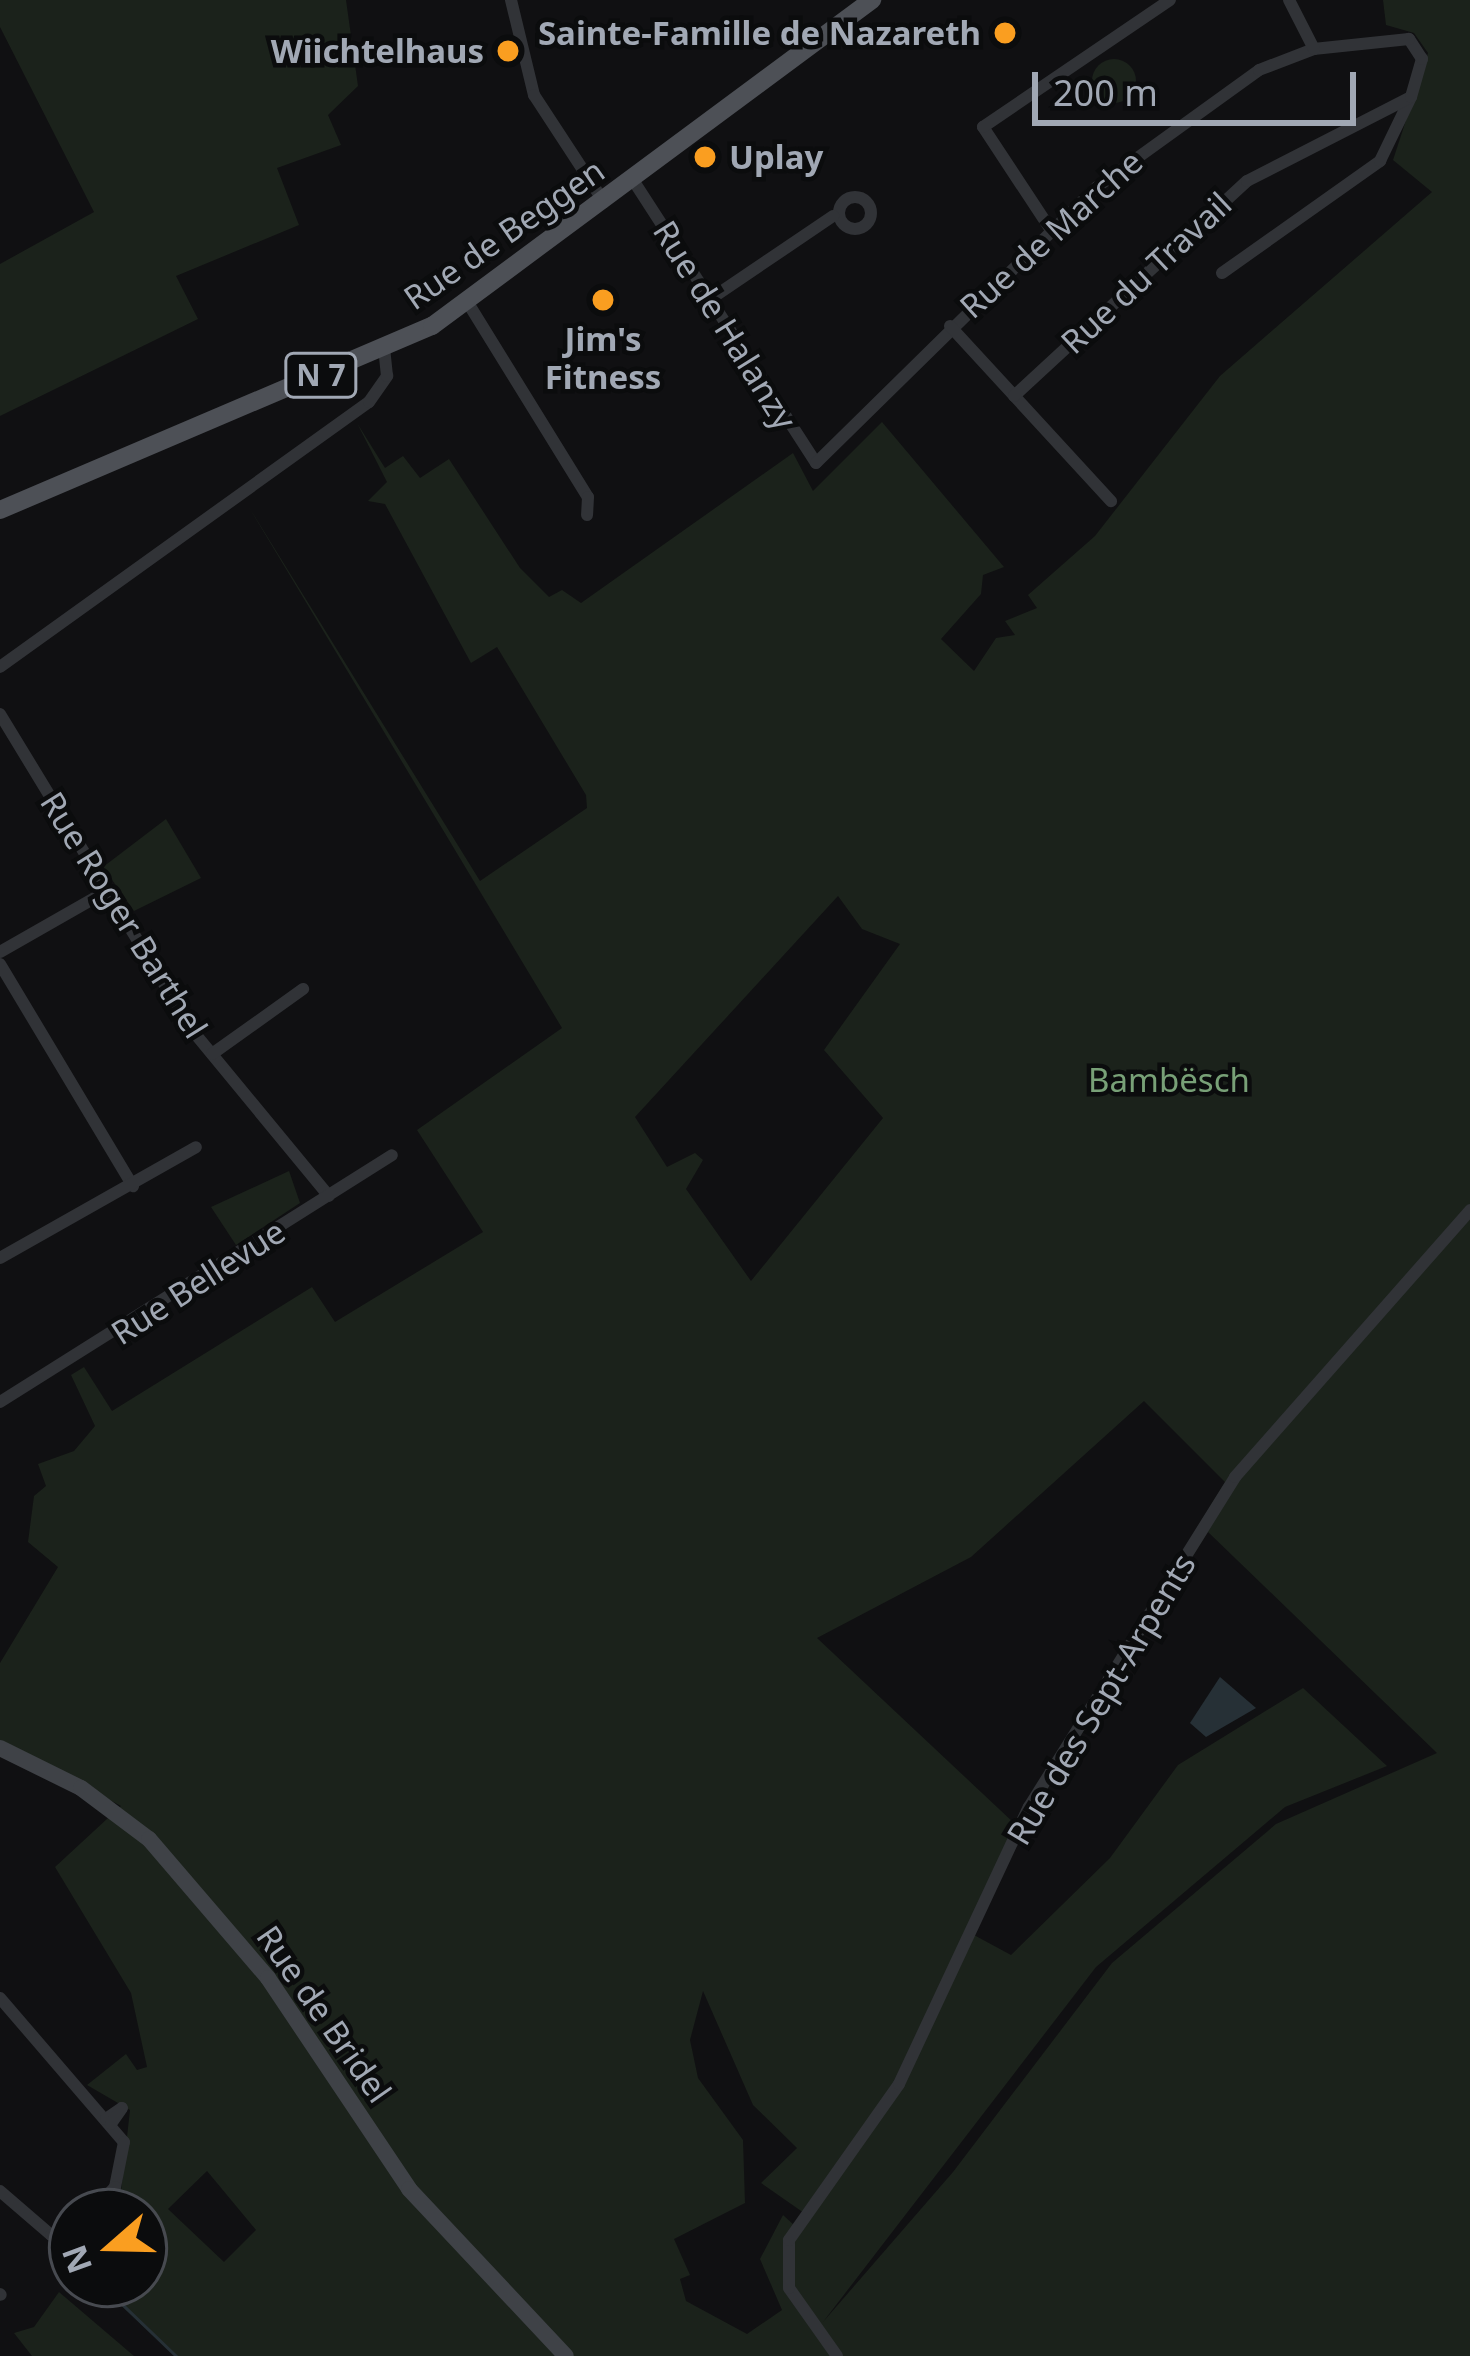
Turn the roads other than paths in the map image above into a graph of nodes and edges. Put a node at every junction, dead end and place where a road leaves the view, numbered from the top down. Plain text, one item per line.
1 (511, 0) edge
2 (1170, 0) edge
3 (1289, 0) edge
4 (861, 4) edge
5 (1314, 49) junction
6 (1411, 97) junction
7 (633, 180) junction
8 (604, 202) junction
9 (833, 216) dead end
10 (1049, 227) junction
11 (1222, 273) dead end
12 (709, 301) junction
13 (468, 303) junction
14 (950, 326) junction
15 (384, 348) junction
16 (1014, 396) junction
17 (821, 461) joint
18 (1112, 501) dead end
19 (0, 510) edge
20 (587, 515) dead end
21 (0, 667) edge
22 (0, 714) edge
23 (106, 891) junction
24 (0, 952) edge
25 (0, 964) edge
26 (303, 989) dead end
27 (212, 1054) junction
28 (196, 1148) dead end
29 (392, 1155) dead end
30 (133, 1186) junction
31 (329, 1196) junction
32 (1470, 1210) edge
33 (0, 1258) edge
34 (0, 1402) edge
35 (0, 1748) edge
36 (0, 1998) edge
37 (109, 2188) edge
38 (0, 2191) edge
39 (48, 2232) edge
40 (566, 2356) edge
41 (836, 2356) edge

1 - 8 street
2 - 10 street
3 - 5 street
4 - 7 main road, Rue de Beggen / N 7
5 - 6 street
5 - 10 street, Rue de Marche
6 - 11 street
6 - 16 street, Rue du Travail
7 - 8 main road, Rue de Beggen / N 7
7 - 12 street, Rue de Halanzy
8 - 13 main road, Rue de Beggen / N 7
9 - 12 street
10 - 14 street, Rue de Marche
12 - 17 street, Rue de Halanzy
13 - 15 main road, Rue de Beggen / N 7
13 - 20 street
14 - 16 street
14 - 17 street, Rue de Marche
15 - 19 main road, Rue de Beggen / N 7
15 - 21 street
16 - 18 street
22 - 23 street, Rue Roger Barthel
23 - 24 street
23 - 27 street, Rue Roger Barthel
25 - 30 street
26 - 27 street, Rue Roger Barthel
27 - 31 street, Rue Roger Barthel
28 - 30 street
29 - 31 street, Rue Bellevue
30 - 33 street
31 - 34 street, Rue Bellevue
32 - 41 street, Rue des Sept-Arpents
35 - 40 main road, Rue de Bridel
36 - 37 street
38 - 39 street

